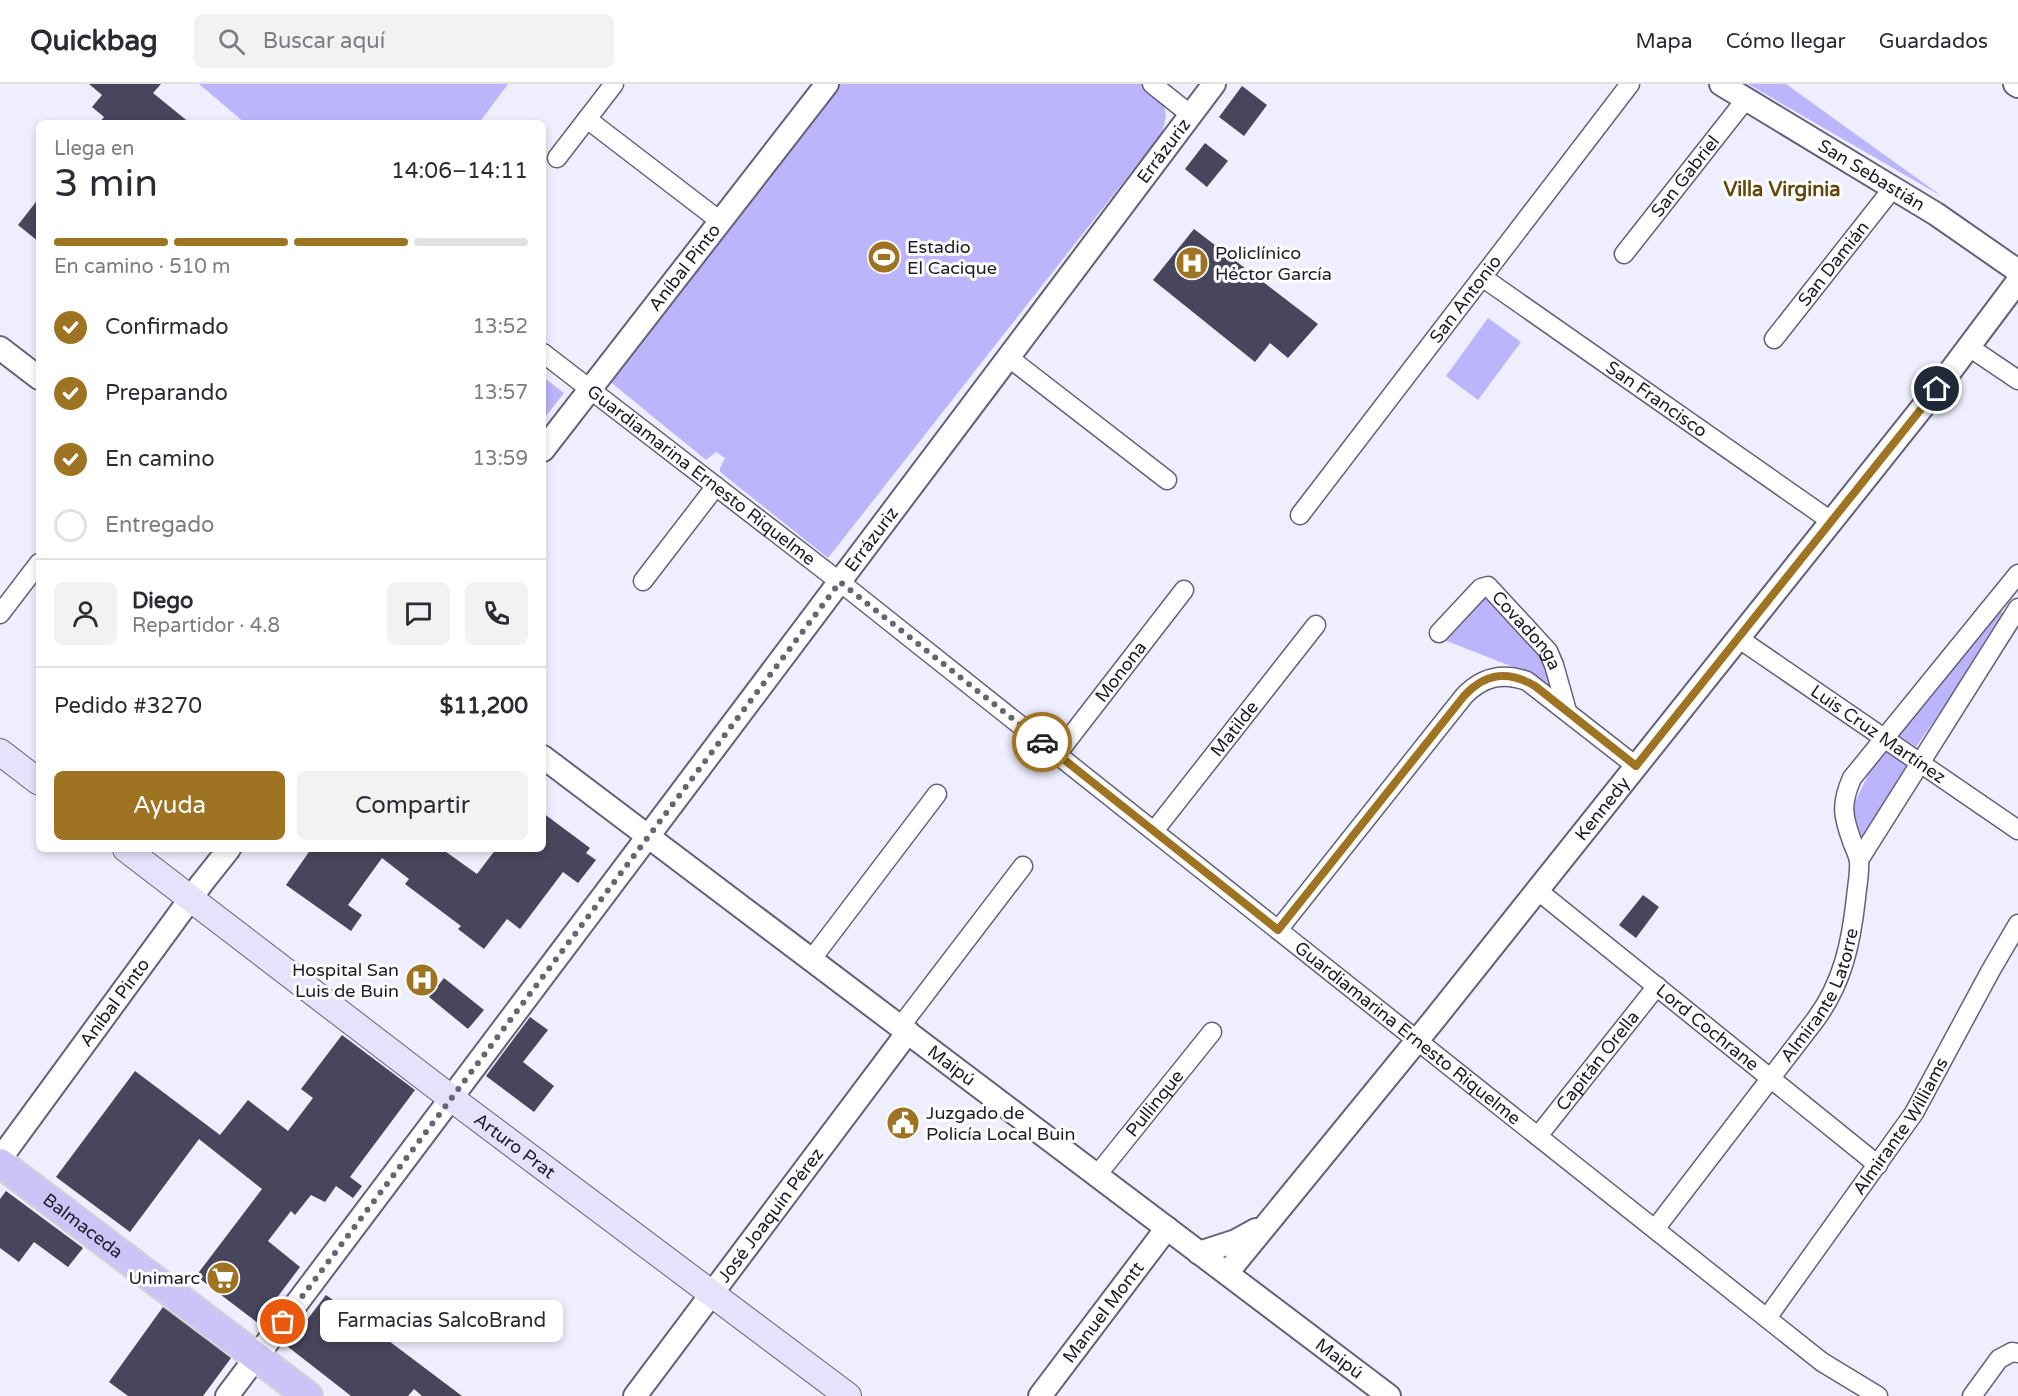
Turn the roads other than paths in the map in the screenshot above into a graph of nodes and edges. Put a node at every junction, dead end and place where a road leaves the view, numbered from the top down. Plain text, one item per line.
1 (614, 84) edge
2 (827, 84) edge
3 (1152, 84) edge
4 (1214, 84) edge
5 (1630, 84) edge
6 (1721, 84) edge
7 (1746, 99) junction
8 (1191, 115) junction
9 (587, 119) junction
10 (557, 158) dead end
11 (1893, 188) junction
12 (720, 221) junction
13 (1624, 254) dead end
14 (2018, 271) edge
15 (1482, 277) junction
16 (2018, 281) edge
17 (1774, 339) dead end
18 (1969, 347) junction
19 (0, 348) edge
20 (546, 355) edge
21 (1008, 357) junction
22 (36, 376) edge
23 (2018, 380) edge
24 (590, 389) junction
25 (546, 446) edge
26 (1167, 480) dead end
27 (716, 486) junction
28 (1300, 515) dead end
29 (1831, 521) junction
30 (36, 567) edge
31 (2018, 574) edge
32 (643, 581) dead end
33 (840, 582) junction
34 (1184, 590) dead end
35 (2012, 593) edge
36 (2018, 608) edge
37 (0, 614) edge
38 (1316, 625) dead end
39 (1439, 633) dead end
40 (1738, 638) junction
41 (1567, 711) junction
42 (1883, 737) junction
43 (0, 752) edge
44 (1057, 754) junction
45 (546, 759) edge
46 (1920, 763) junction
47 (1636, 766) junction
48 (36, 780) edge
49 (937, 794) dead end
50 (2018, 830) edge
51 (1154, 831) junction
52 (648, 836) junction
53 (130, 852) edge
54 (227, 852) edge
55 (1859, 860) junction
56 (1023, 866) dead end
57 (1537, 890) junction
58 (191, 899) junction
59 (2018, 924) edge
60 (1278, 930) junction
61 (811, 960) junction
62 (1657, 986) junction
63 (904, 1030) junction
64 (1212, 1032) dead end
65 (1417, 1039) junction
66 (1770, 1078) junction
67 (451, 1098) junction
68 (1538, 1136) junction
69 (0, 1161) edge
70 (1878, 1165) junction
71 (1097, 1176) junction
72 (1269, 1220) junction
73 (1167, 1228) junction
74 (1655, 1229) junction
75 (1200, 1253) junction
76 (1227, 1273) junction
77 (712, 1293) junction
78 (1767, 1318) junction
79 (2018, 1353) edge
80 (256, 1357) junction
81 (227, 1396) edge
82 (308, 1396) edge
83 (634, 1396) edge
84 (848, 1396) edge
85 (1040, 1396) edge
86 (1389, 1396) edge
87 (1878, 1396) edge
88 (1972, 1396) edge

1 - 9 street
2 - 12 street, Aníbal Pinto
3 - 8 street
4 - 8 street, Errázuriz
5 - 15 street, San Antonio
6 - 7 street, San Sebastián
7 - 11 street, San Sebastián
7 - 13 street, San Gabriel
8 - 21 street, Errázuriz
9 - 10 street
9 - 12 street
11 - 14 street, San Sebastián
11 - 17 street, San Damián
12 - 24 street, Aníbal Pinto
15 - 28 street, San Antonio
15 - 29 street, San Francisco
16 - 18 street, Kennedy
18 - 23 street
18 - 29 street, Kennedy
19 - 22 street
20 - 24 street, Guardiamarina Ernesto Riquelme
21 - 26 street
21 - 33 street, Errázuriz
24 - 25 street, Aníbal Pinto
24 - 27 street, Guardiamarina Ernesto Riquelme
27 - 32 street
27 - 33 street, Guardiamarina Ernesto Riquelme
29 - 40 street, Kennedy
30 - 37 street
31 - 35 street, Almirante Latorre
33 - 44 street, Guardiamarina Ernesto Riquelme
33 - 52 street, Errázuriz
34 - 44 street, Monona
35 - 42 street, Almirante Latorre
36 - 46 street, Almirante Latorre
38 - 51 street, Matilde
39 - 41 street, Covadonga
40 - 42 street, Luis Cruz Martínez
40 - 47 street, Kennedy
41 - 47 street, Covadonga
41 - 60 street, Covadonga
42 - 46 street, Luis Cruz Martínez
42 - 55 street, Almirante Latorre
43 - 48 main road
44 - 51 street, Guardiamarina Ernesto Riquelme
45 - 52 street, Maipú
46 - 50 street, Luis Cruz Martínez
46 - 55 street, Almirante Latorre
47 - 57 street, Kennedy
49 - 61 street
51 - 60 street, Guardiamarina Ernesto Riquelme
52 - 61 street, Maipú
52 - 67 street, Errázuriz
53 - 58 main road, Arturo Prat
54 - 58 street, Aníbal Pinto
55 - 66 street, Almirante Latorre
56 - 63 street
57 - 62 street, Lord Cochrane
57 - 65 street, Kennedy
58 - 67 main road, Arturo Prat
58 - 69 street, Aníbal Pinto
59 - 70 street, Almirante Williams
60 - 65 street, Guardiamarina Ernesto Riquelme
61 - 63 street, Maipú
62 - 66 street, Lord Cochrane
62 - 68 street, Capitán Orella
63 - 71 street, Maipú
63 - 77 street, José Joaquín Pérez
64 - 71 street, Pullinque
65 - 68 street, Guardiamarina Ernesto Riquelme
65 - 72 street, Kennedy
66 - 70 street, Lord Cochrane
66 - 74 street, Almirante Latorre
67 - 77 main road, Arturo Prat
67 - 80 street, Errázuriz
68 - 74 street, Guardiamarina Ernesto Riquelme
69 - 80 main road, Balmaceda
70 - 78 street, Almirante Williams
71 - 73 street, Maipú
72 - 75 street, Kennedy
72 - 76 street, Kennedy
73 - 75 street, Maipú
73 - 85 street, Manuel Montt
74 - 78 street, Guardiamarina Ernesto Riquelme
75 - 76 street, Maipú
76 - 86 street, Maipú
77 - 83 street, José Joaquín Pérez
77 - 84 main road, Arturo Prat
78 - 87 street, Guardiamarina Ernesto Riquelme
79 - 88 street
80 - 81 street, Errázuriz
80 - 82 main road, Balmaceda

